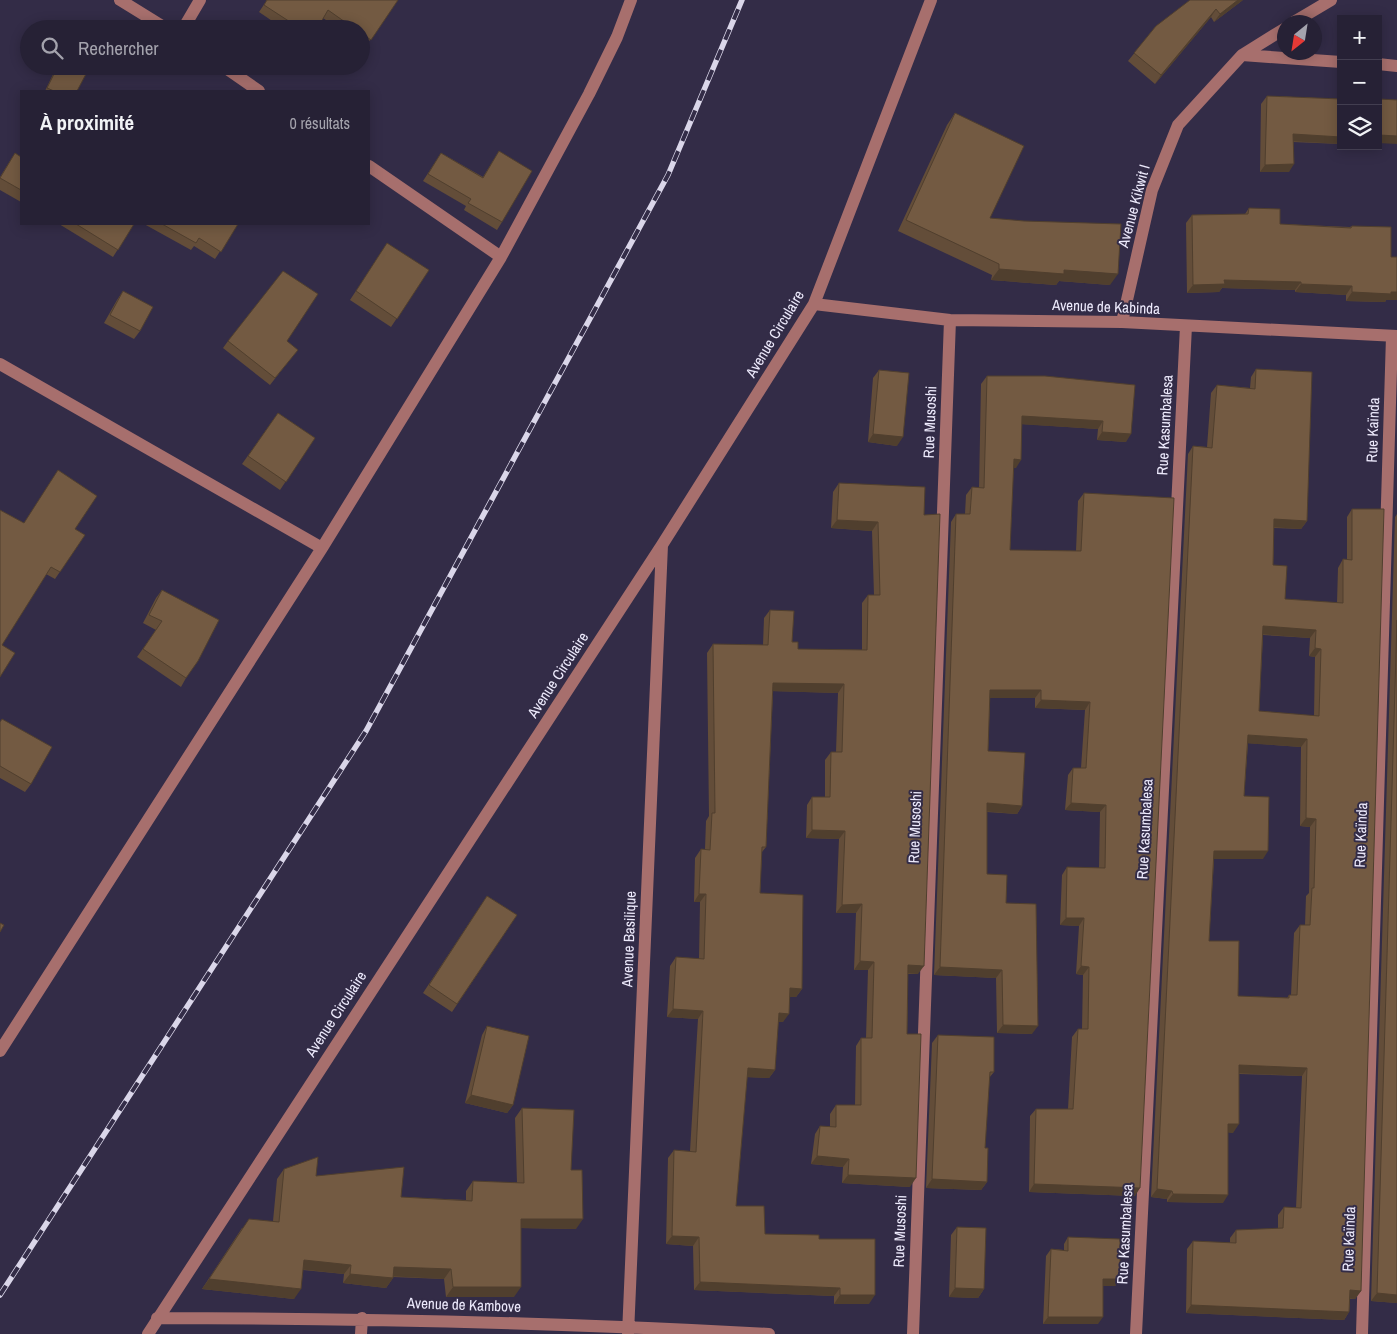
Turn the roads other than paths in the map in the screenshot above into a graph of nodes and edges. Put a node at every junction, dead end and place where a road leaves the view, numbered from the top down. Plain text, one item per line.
1 (120, 0) edge
2 (200, 0) edge
3 (631, 0) edge
4 (931, 0) edge
5 (1331, 0) edge
6 (1306, 15) edge
7 (152, 20) edge
8 (188, 20) edge
9 (1277, 32) edge
10 (1242, 55) junction
11 (1337, 62) edge
12 (1382, 64) edge
13 (1397, 66) edge
14 (236, 75) edge
15 (259, 90) edge
16 (370, 167) edge
17 (501, 257) junction
18 (814, 304) junction
19 (950, 320) junction
20 (1122, 322) junction
21 (1186, 326) junction
22 (1395, 336) edge
23 (0, 364) edge
24 (662, 545) junction
25 (322, 548) junction
26 (0, 1051) edge
27 (157, 1318) junction
28 (362, 1318) junction
29 (628, 1330) edge
30 (148, 1334) edge
31 (361, 1334) edge
32 (769, 1334) edge
33 (913, 1334) edge
34 (1136, 1334) edge
35 (1362, 1334) edge

1 - 7 street
2 - 8 street
3 - 17 street
4 - 18 street, Avenue Circulaire
5 - 6 street
9 - 10 street, Avenue Kikwit I
10 - 11 street
10 - 20 street, Avenue Kikwit I
12 - 13 street
14 - 15 street
16 - 17 street
17 - 25 street
18 - 19 street, Avenue de Kabinda
18 - 24 street, Avenue Circulaire
19 - 20 street, Avenue de Kabinda
19 - 33 street, Rue Musoshi
20 - 21 street, Avenue de Kabinda
21 - 22 street, Avenue de Kabinda
21 - 34 street, Rue Kasumbalesa
22 - 35 street, Rue Kaïnda
23 - 25 street
24 - 27 street, Avenue Circulaire
24 - 29 street, Avenue Basilique
25 - 26 street
27 - 28 street, Avenue de Kambove
27 - 30 street, Avenue Circulaire
28 - 29 street, Avenue de Kambove
28 - 31 street
29 - 32 street, Avenue de Kambove

